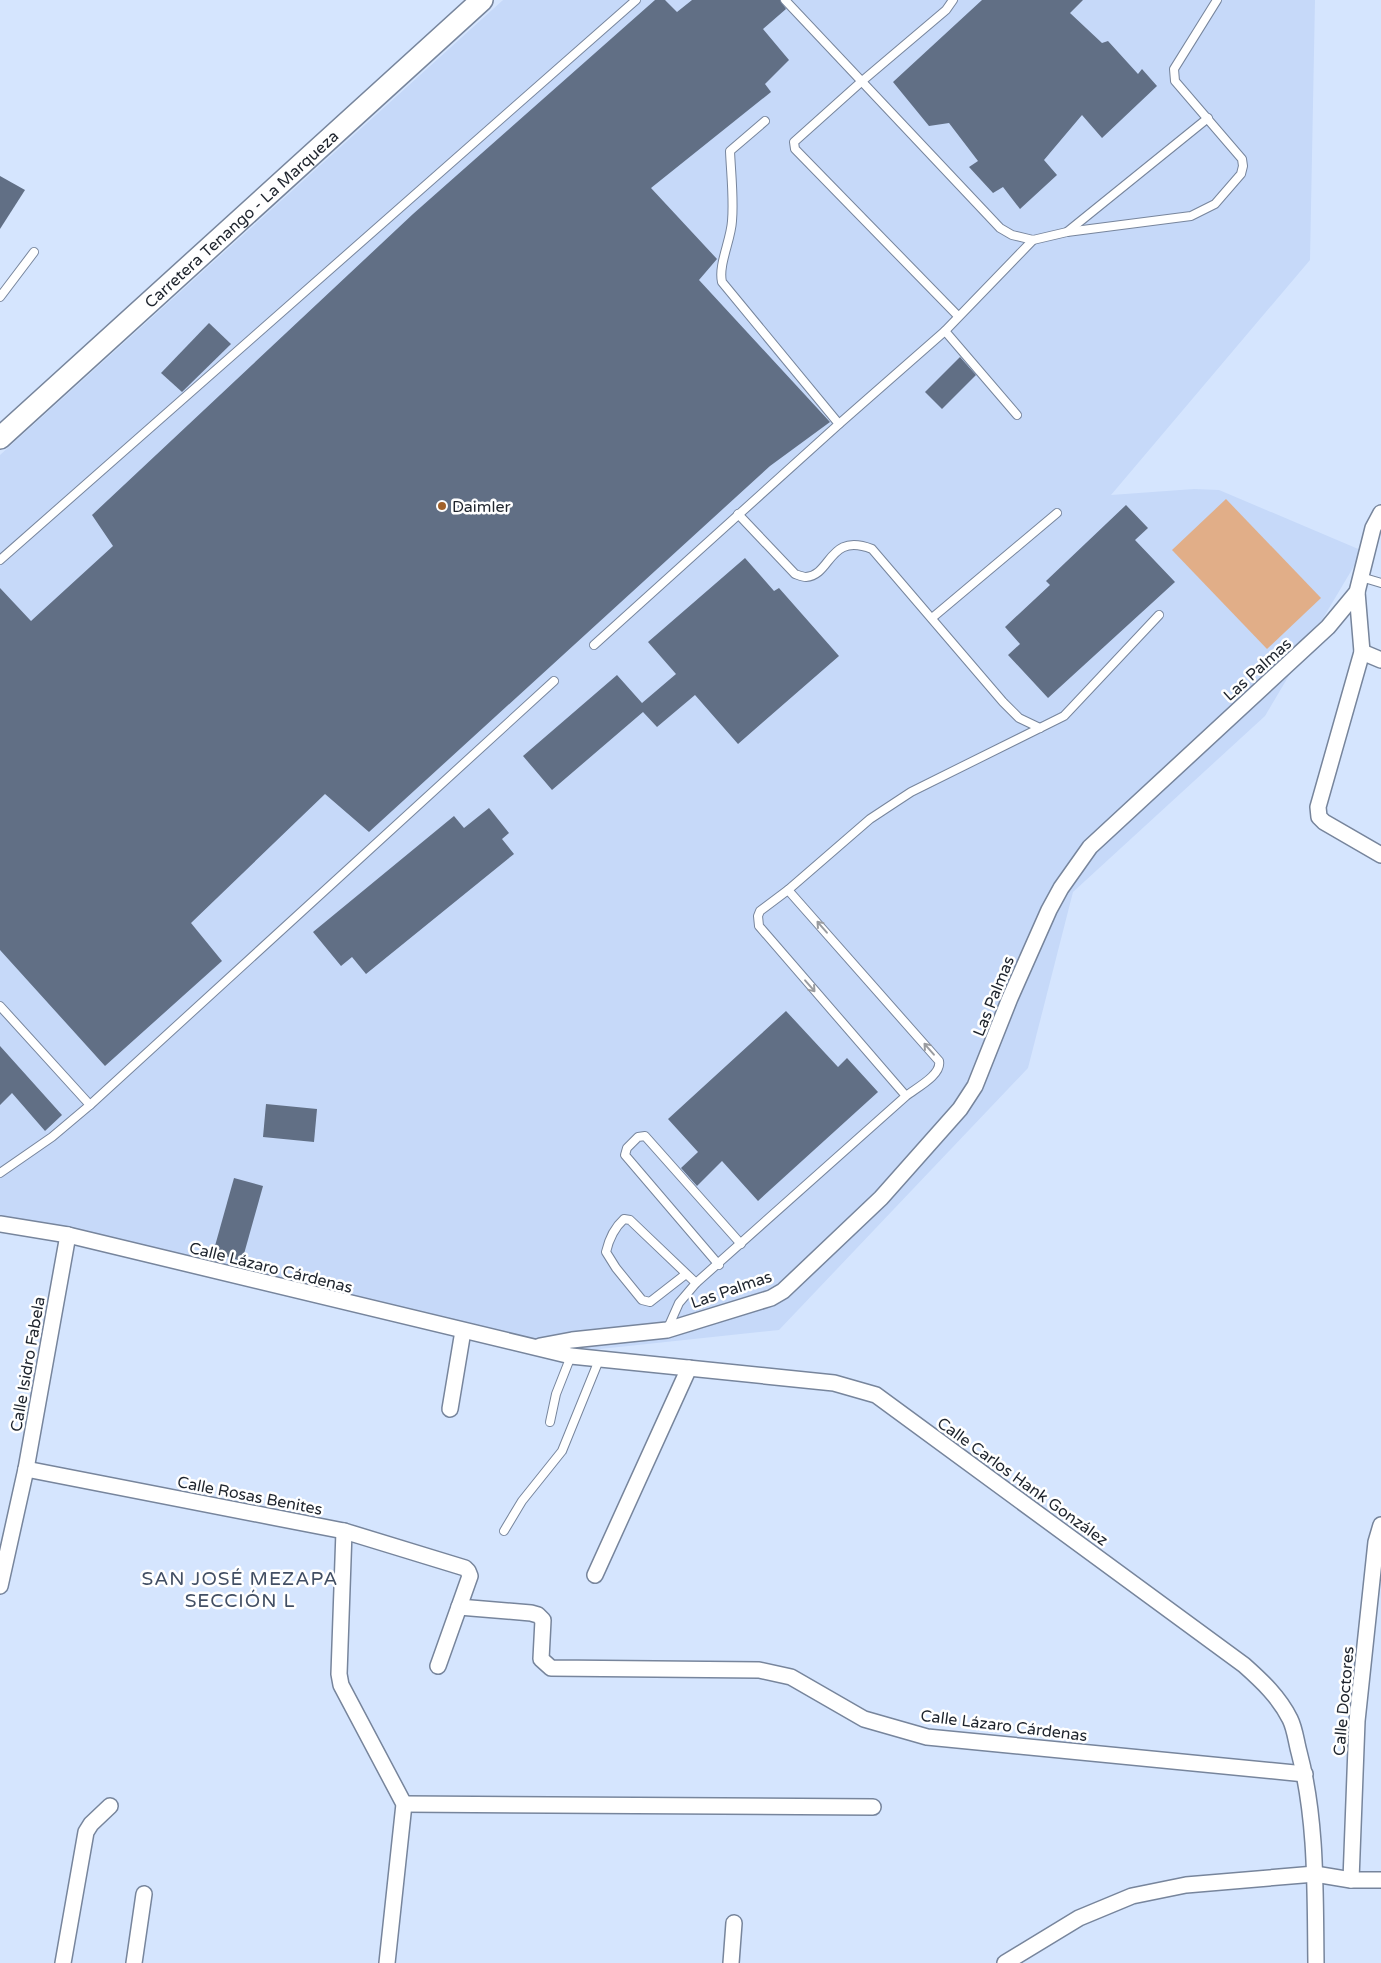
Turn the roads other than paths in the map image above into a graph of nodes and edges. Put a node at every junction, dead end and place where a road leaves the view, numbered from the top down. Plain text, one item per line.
1 (482, 0) edge
2 (636, 0) edge
3 (784, 0) edge
4 (953, 0) edge
5 (1217, 0) edge
6 (860, 82) junction
7 (1208, 118) junction
8 (765, 121) dead end
9 (1067, 232) junction
10 (1033, 240) junction
11 (34, 252) dead end
12 (0, 297) edge
13 (958, 316) junction
14 (945, 331) junction
15 (1017, 415) dead end
16 (839, 424) junction
17 (0, 438) edge
18 (1057, 513) dead end
19 (1381, 513) edge
20 (738, 514) junction
21 (0, 560) edge
22 (1360, 577) junction
23 (1381, 583) edge
24 (1357, 592) junction
25 (1159, 615) dead end
26 (932, 618) junction
27 (594, 646) dead end
28 (1362, 652) junction
29 (1381, 660) edge
30 (554, 681) dead end
31 (1040, 728) junction
32 (1381, 855) edge
33 (788, 890) junction
34 (0, 1006) edge
35 (906, 1096) junction
36 (90, 1105) junction
37 (0, 1173) edge
38 (0, 1224) edge
39 (68, 1235) junction
40 (741, 1244) junction
41 (718, 1265) junction
42 (686, 1274) junction
43 (696, 1283) junction
44 (667, 1330) junction
45 (464, 1332) junction
46 (533, 1347) junction
47 (572, 1356) junction
48 (599, 1360) junction
49 (689, 1368) junction
50 (450, 1409) dead end
51 (550, 1422) dead end
52 (26, 1469) junction
53 (1381, 1525) edge
54 (344, 1531) junction
55 (504, 1531) dead end
56 (595, 1575) dead end
57 (0, 1586) edge
58 (459, 1607) junction
59 (438, 1666) dead end
60 (1305, 1774) junction
61 (404, 1804) junction
62 (110, 1806) dead end
63 (873, 1807) dead end
64 (1314, 1874) junction
65 (1351, 1880) junction
66 (1381, 1880) edge
67 (144, 1894) dead end
68 (734, 1923) dead end
69 (62, 1963) edge
70 (134, 1963) edge
71 (387, 1963) edge
72 (731, 1963) edge
73 (1005, 1963) edge
74 (1316, 1963) edge

1 - 17 main road, Carretera Tenango - La Marqueza
2 - 21 lane
3 - 6 lane
4 - 6 lane
5 - 7 lane
6 - 10 lane
6 - 13 lane
7 - 9 lane
7 - 9 lane
8 - 16 lane
9 - 10 lane
10 - 13 lane
11 - 12 lane
13 - 14 lane
14 - 15 lane
14 - 16 lane
16 - 20 lane
18 - 26 lane
19 - 22 street, Las Palmas
20 - 26 lane
20 - 27 lane
22 - 23 lane
22 - 24 street, Las Palmas
24 - 28 street
24 - 44 street, Las Palmas
25 - 31 lane
26 - 31 lane
28 - 29 street
28 - 32 street
30 - 36 lane
31 - 33 lane
33 -> 35 lane
35 -> 33 lane
34 - 36 lane
35 - 40 lane
36 - 37 lane
38 - 39 street, Calle Lázaro Cárdenas
39 - 45 street, Calle Lázaro Cárdenas
39 - 52 street, Calle Isidro Fabela
40 - 41 lane
40 - 41 lane
41 - 43 lane
42 - 42 lane
42 - 43 lane
43 - 44 lane
44 - 46 street, Las Palmas
45 - 46 street, Calle Lázaro Cárdenas
45 - 50 street
46 - 47 street, Calle Carlos Hank González
47 - 48 street, Calle Carlos Hank González
47 - 51 lane
48 - 49 street, Calle Carlos Hank González
48 - 55 lane
49 - 56 street
49 - 60 street, Calle Carlos Hank González
52 - 54 street, Calle Rosas Benites
52 - 57 street, Calle Isidro Fabela
53 - 65 street, Calle Doctores
54 - 58 street, Calle Rosas Benites
54 - 61 street
58 - 59 street
58 - 60 street, Calle Lázaro Cárdenas
60 - 64 street, Calle Carlos Hank González
61 - 63 street
61 - 71 street
62 - 69 street
64 - 65 street
64 - 73 street
64 - 74 street, Calle Carlos Hank González
65 - 66 street
67 - 70 street
68 - 72 street

